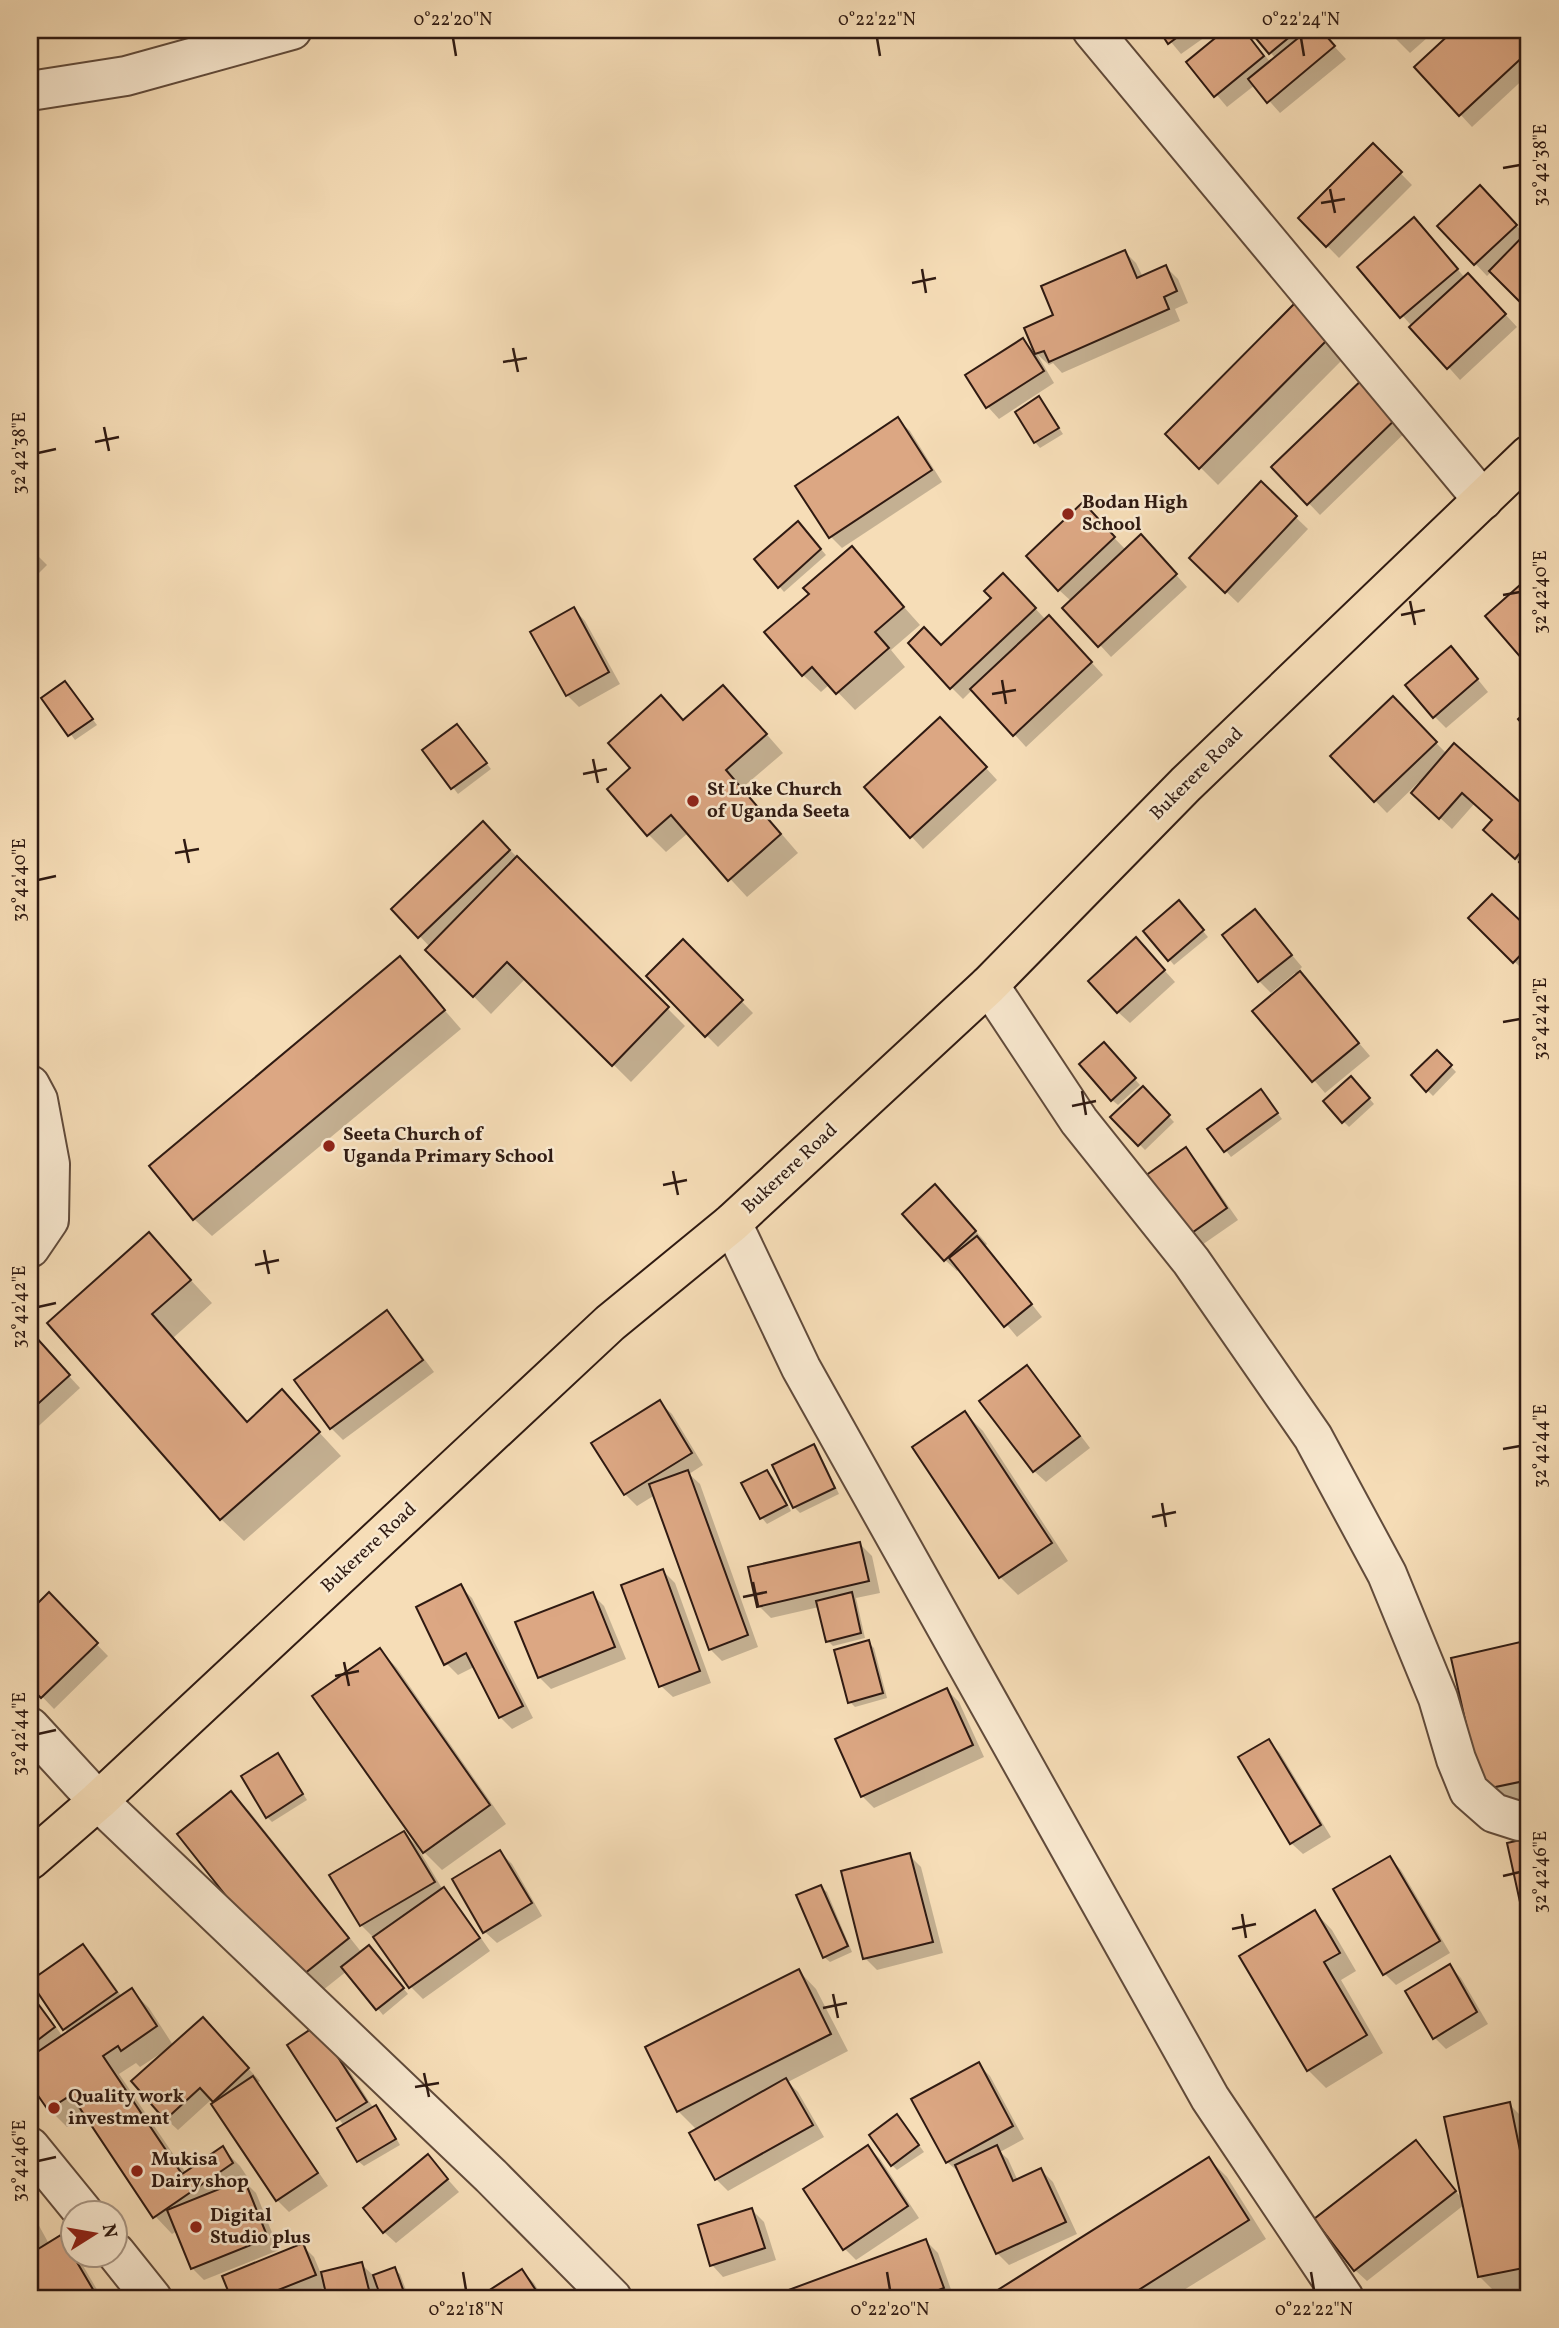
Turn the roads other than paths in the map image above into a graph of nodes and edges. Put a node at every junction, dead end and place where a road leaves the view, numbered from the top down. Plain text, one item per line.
1 (292, 30) edge
2 (1092, 30) edge
3 (30, 91) edge
4 (1529, 455) edge
5 (1483, 500) junction
6 (989, 985) junction
7 (30, 1085) edge
8 (732, 1223) junction
9 (30, 1248) edge
10 (30, 1727) edge
11 (97, 1801) junction
12 (1529, 1820) edge
13 (30, 1860) edge
14 (30, 2147) edge
15 (71, 2198) edge
16 (128, 2268) edge
17 (152, 2298) edge
18 (612, 2298) edge
19 (1344, 2298) edge

1 - 3 street
2 - 5 street
4 - 5 main road, Bukerere Road
5 - 6 main road, Bukerere Road
6 - 8 main road, Bukerere Road
6 - 12 street
7 - 9 street
8 - 11 main road, Bukerere Road
8 - 19 street
10 - 11 street
11 - 13 main road, Bukerere Road
11 - 18 street
14 - 15 street
16 - 17 street

